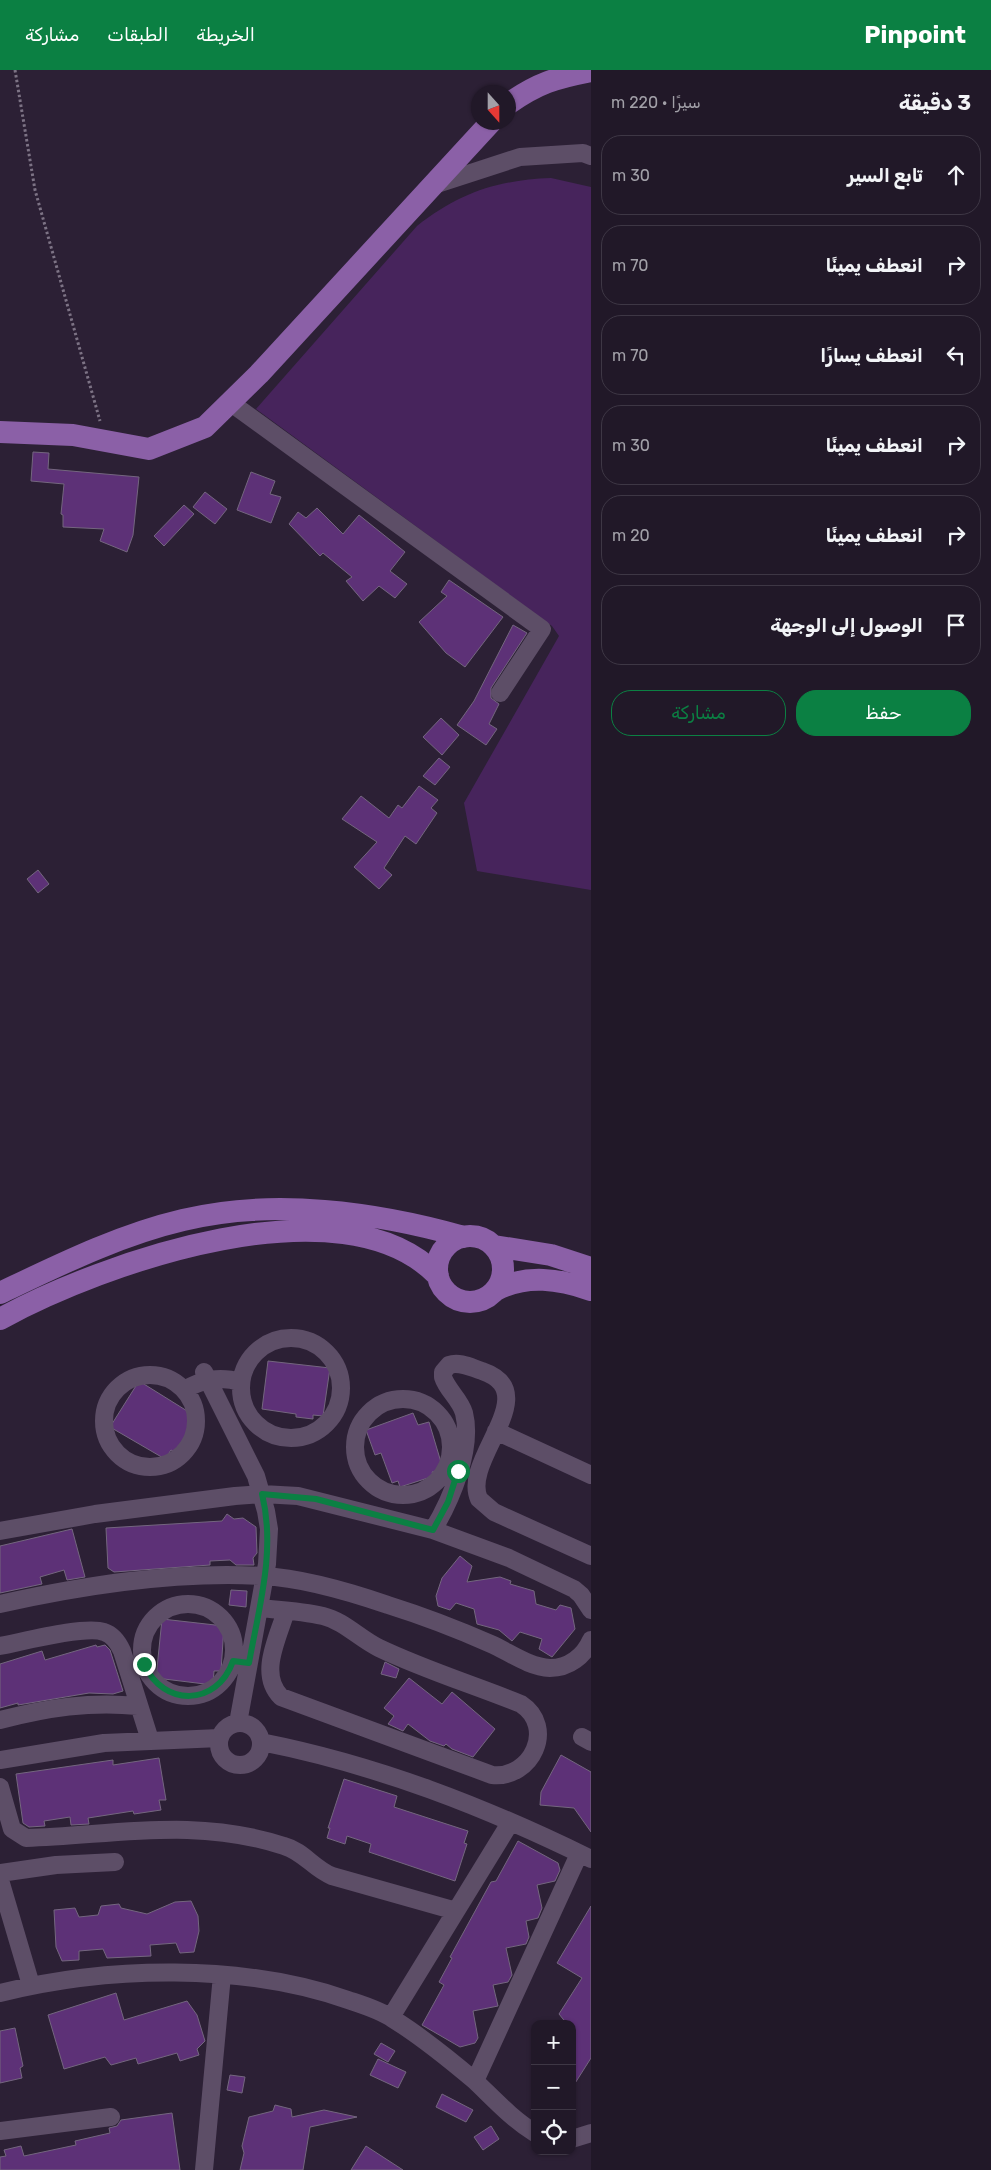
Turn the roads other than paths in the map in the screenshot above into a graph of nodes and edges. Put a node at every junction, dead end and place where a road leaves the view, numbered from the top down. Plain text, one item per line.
1 (591, 71) edge
2 (516, 98) edge
3 (484, 130) edge
4 (591, 156) edge
5 (433, 185) junction
6 (230, 403) junction
7 (0, 432) edge
8 (500, 693) dead end
9 (464, 1237) junction
10 (494, 1246) junction
11 (591, 1268) edge
12 (438, 1276) junction
13 (496, 1290) junction
14 (591, 1290) edge
15 (0, 1293) edge
16 (0, 1319) edge
17 (206, 1376) junction
18 (241, 1382) junction
19 (184, 1390) junction
20 (333, 1416) junction
21 (360, 1427) junction
22 (496, 1431) junction
23 (591, 1474) edge
24 (262, 1494) junction
25 (433, 1530) junction
26 (0, 1531) edge
27 (591, 1556) edge
28 (264, 1576) junction
29 (0, 1604) edge
30 (258, 1608) junction
31 (591, 1610) edge
32 (286, 1611) junction
33 (591, 1640) edge
34 (0, 1646) edge
35 (241, 1662) junction
36 (138, 1706) junction
37 (0, 1720) edge
38 (238, 1723) junction
39 (220, 1738) junction
40 (150, 1740) junction
41 (261, 1742) junction
42 (0, 1760) edge
43 (0, 1787) edge
44 (510, 1823) junction
45 (585, 1857) edge
46 (115, 1862) dead end
47 (0, 1873) edge
48 (0, 1880) edge
49 (456, 1911) junction
50 (222, 1975) junction
51 (31, 1985) junction
52 (0, 1993) edge
53 (392, 2017) junction
54 (475, 2081) junction
55 (111, 2117) dead end
56 (531, 2130) edge
57 (0, 2131) edge
58 (591, 2133) edge
59 (576, 2138) edge
60 (204, 2170) edge

1 - 2 main road
3 - 5 main road
4 - 5 street
5 - 6 main road
6 - 7 main road
6 - 8 street
9 - 10 main road
9 - 12 main road
9 - 15 main road
10 - 11 main road
10 - 13 main road
12 - 13 main road
12 - 16 main road
13 - 14 main road
17 - 18 street
17 - 19 street
17 - 24 street
18 - 20 street
18 - 20 street
19 - 19 street
20 - 21 street
21 - 21 street
22 - 23 street
22 - 25 street
22 - 27 street
24 - 25 street
24 - 26 street
24 - 28 street
25 - 31 street
28 - 29 street
28 - 30 street
28 - 33 street
30 - 32 street
30 - 35 street
32 - 32 street
34 - 36 street
35 - 35 street
35 - 38 street
36 - 37 street
36 - 40 street
38 - 39 street
38 - 41 street
39 - 40 street
39 - 41 street
40 - 42 street
41 - 44 street
43 - 49 street
44 - 45 street
44 - 49 street
45 - 54 street
46 - 47 street
48 - 51 street
49 - 53 street
50 - 51 street
50 - 53 street
50 - 60 street
51 - 52 street
53 - 54 street
54 - 56 street
55 - 57 street
58 - 59 street

